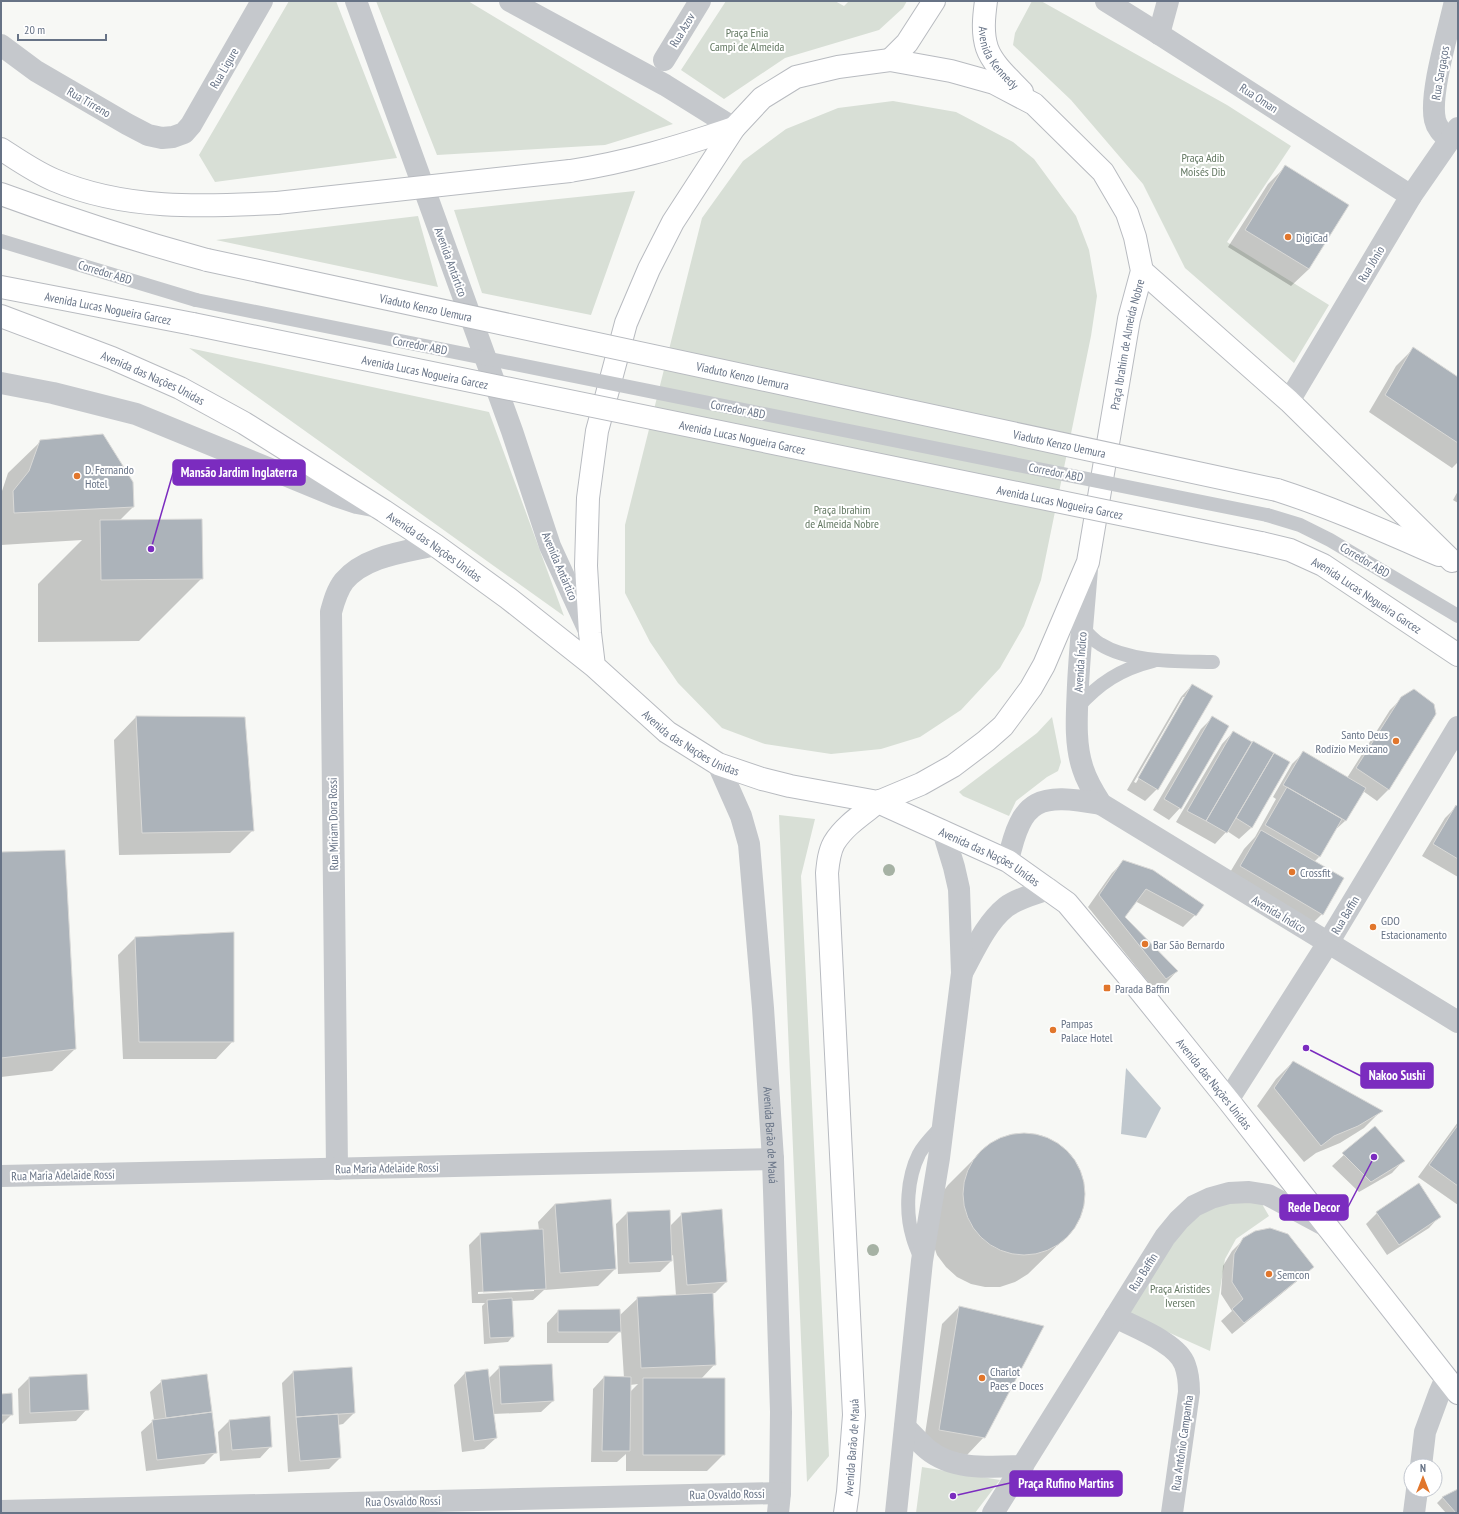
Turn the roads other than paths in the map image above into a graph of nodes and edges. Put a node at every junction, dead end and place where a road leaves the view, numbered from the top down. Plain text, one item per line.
1 (262, 1) edge
2 (356, 1) edge
3 (510, 1) edge
4 (700, 1) edge
5 (934, 1) edge
6 (986, 1) edge
7 (1106, 1) edge
8 (1168, 1) edge
9 (1455, 1) edge
10 (1160, 34) junction
11 (1, 46) edge
12 (664, 60) dead end
13 (890, 60) junction
14 (1034, 104) junction
15 (734, 128) junction
16 (184, 133) joint
17 (1454, 134) edge
18 (1, 149) edge
19 (1, 194) edge
20 (1411, 196) junction
21 (1, 241) edge
22 (1142, 271) junction
23 (1, 287) edge
24 (1, 316) edge
25 (1, 383) edge
26 (1289, 401) junction
27 (377, 507) junction
28 (435, 545) junction
29 (1088, 562) junction
30 (1455, 563) edge
31 (1458, 616) edge
32 (1082, 627) junction
33 (590, 633) junction
34 (1458, 655) edge
35 (1157, 660) junction
36 (1213, 662) dead end
37 (594, 666) junction
38 (1077, 708) junction
39 (1458, 728) edge
40 (718, 764) junction
41 (878, 802) junction
42 (1101, 804) junction
43 (943, 831) junction
44 (1008, 861) junction
45 (1049, 889) junction
46 (1328, 943) junction
47 (962, 973) junction
48 (1458, 1022) edge
49 (1228, 1100) junction
50 (773, 1159) junction
51 (337, 1169) junction
52 (1, 1176) edge
53 (1328, 1227) junction
54 (1115, 1317) junction
55 (1452, 1386) edge
56 (906, 1427) junction
57 (1422, 1458) edge
58 (1023, 1466) junction
59 (1416, 1498) edge
60 (779, 1503) edge
61 (1, 1511) edge
62 (845, 1513) edge
63 (896, 1513) edge
64 (993, 1513) edge
65 (1172, 1513) edge
66 (1414, 1513) edge

1 - 16 street, Rua Ligure
2 - 33 street, Avenida Antártico
3 - 15 street
4 - 12 street, Rua Azov
5 - 13 main road
6 - 14 main road, Avenida Kennedy
7 - 10 street, Rua Oman
8 - 10 street
9 - 17 street, Rua Sargaços
10 - 20 street, Rua Oman
11 - 16 street, Rua Tirreno
13 - 14 main road, Praça Ibrahim de Almeida Nobre
13 - 15 main road, Praça Ibrahim de Almeida Nobre
14 - 22 main road, Praça Ibrahim de Almeida Nobre
15 - 18 main road, bridge
15 - 33 main road, Praça Ibrahim de Almeida Nobre
17 - 20 street, Rua Jônio
19 - 30 main road, Viaduto Kenzo Uemura, bridge
20 - 26 street, Rua Jônio
21 - 31 lane, Corredor ABD, bridge
22 - 26 main road
22 - 29 main road, Praça Ibrahim de Almeida Nobre
23 - 34 main road, Avenida Lucas Nogueira Garcez, bridge
24 - 27 main road, Avenida das Nações Unidas
25 - 27 street, Avenida das Nações Unidas
26 - 30 main road
27 - 28 main road, Avenida das Nações Unidas
28 - 37 main road, Avenida das Nações Unidas
28 - 51 street, Rua Miriam Dora Rossi
29 - 32 street, Avenida Índico
29 - 41 main road, Praça Ibrahim de Almeida Nobre
32 - 35 lane
32 - 38 street, Avenida Índico
33 - 37 main road, Praça Ibrahim de Almeida Nobre
35 - 36 lane
35 - 38 lane
37 - 40 main road, Avenida das Nações Unidas
38 - 42 street, Avenida Índico
39 - 46 street, Rua Baffin
40 - 41 main road, Avenida das Nações Unidas
40 - 50 street, Avenida Barão de Mauá
41 - 43 main road, Avenida das Nações Unidas
41 - 62 main road, Avenida Barão de Mauá
42 - 44 street, Avenida Índico
42 - 46 street, Avenida Índico
43 - 44 main road, Avenida das Nações Unidas
43 - 47 street
44 - 45 main road, Avenida das Nações Unidas
45 - 47 street
45 - 49 main road, Avenida das Nações Unidas
46 - 48 street, Avenida Índico
46 - 49 street, Rua Baffin
47 - 56 street
49 - 53 main road, Avenida das Nações Unidas
50 - 51 street, Rua Maria Adelaide Rossi
50 - 60 street, Avenida Barão de Mauá
51 - 52 street, Rua Maria Adelaide Rossi
53 - 54 street, Rua Baffin
53 - 55 main road, Avenida das Nações Unidas
54 - 58 street, Rua Baffin
54 - 65 street, Rua Antônio Campanha
55 - 57 street
56 - 58 street
56 - 63 street
58 - 64 street, Rua Baffin
59 - 66 street
60 - 61 street, Rua Osvaldo Rossi

